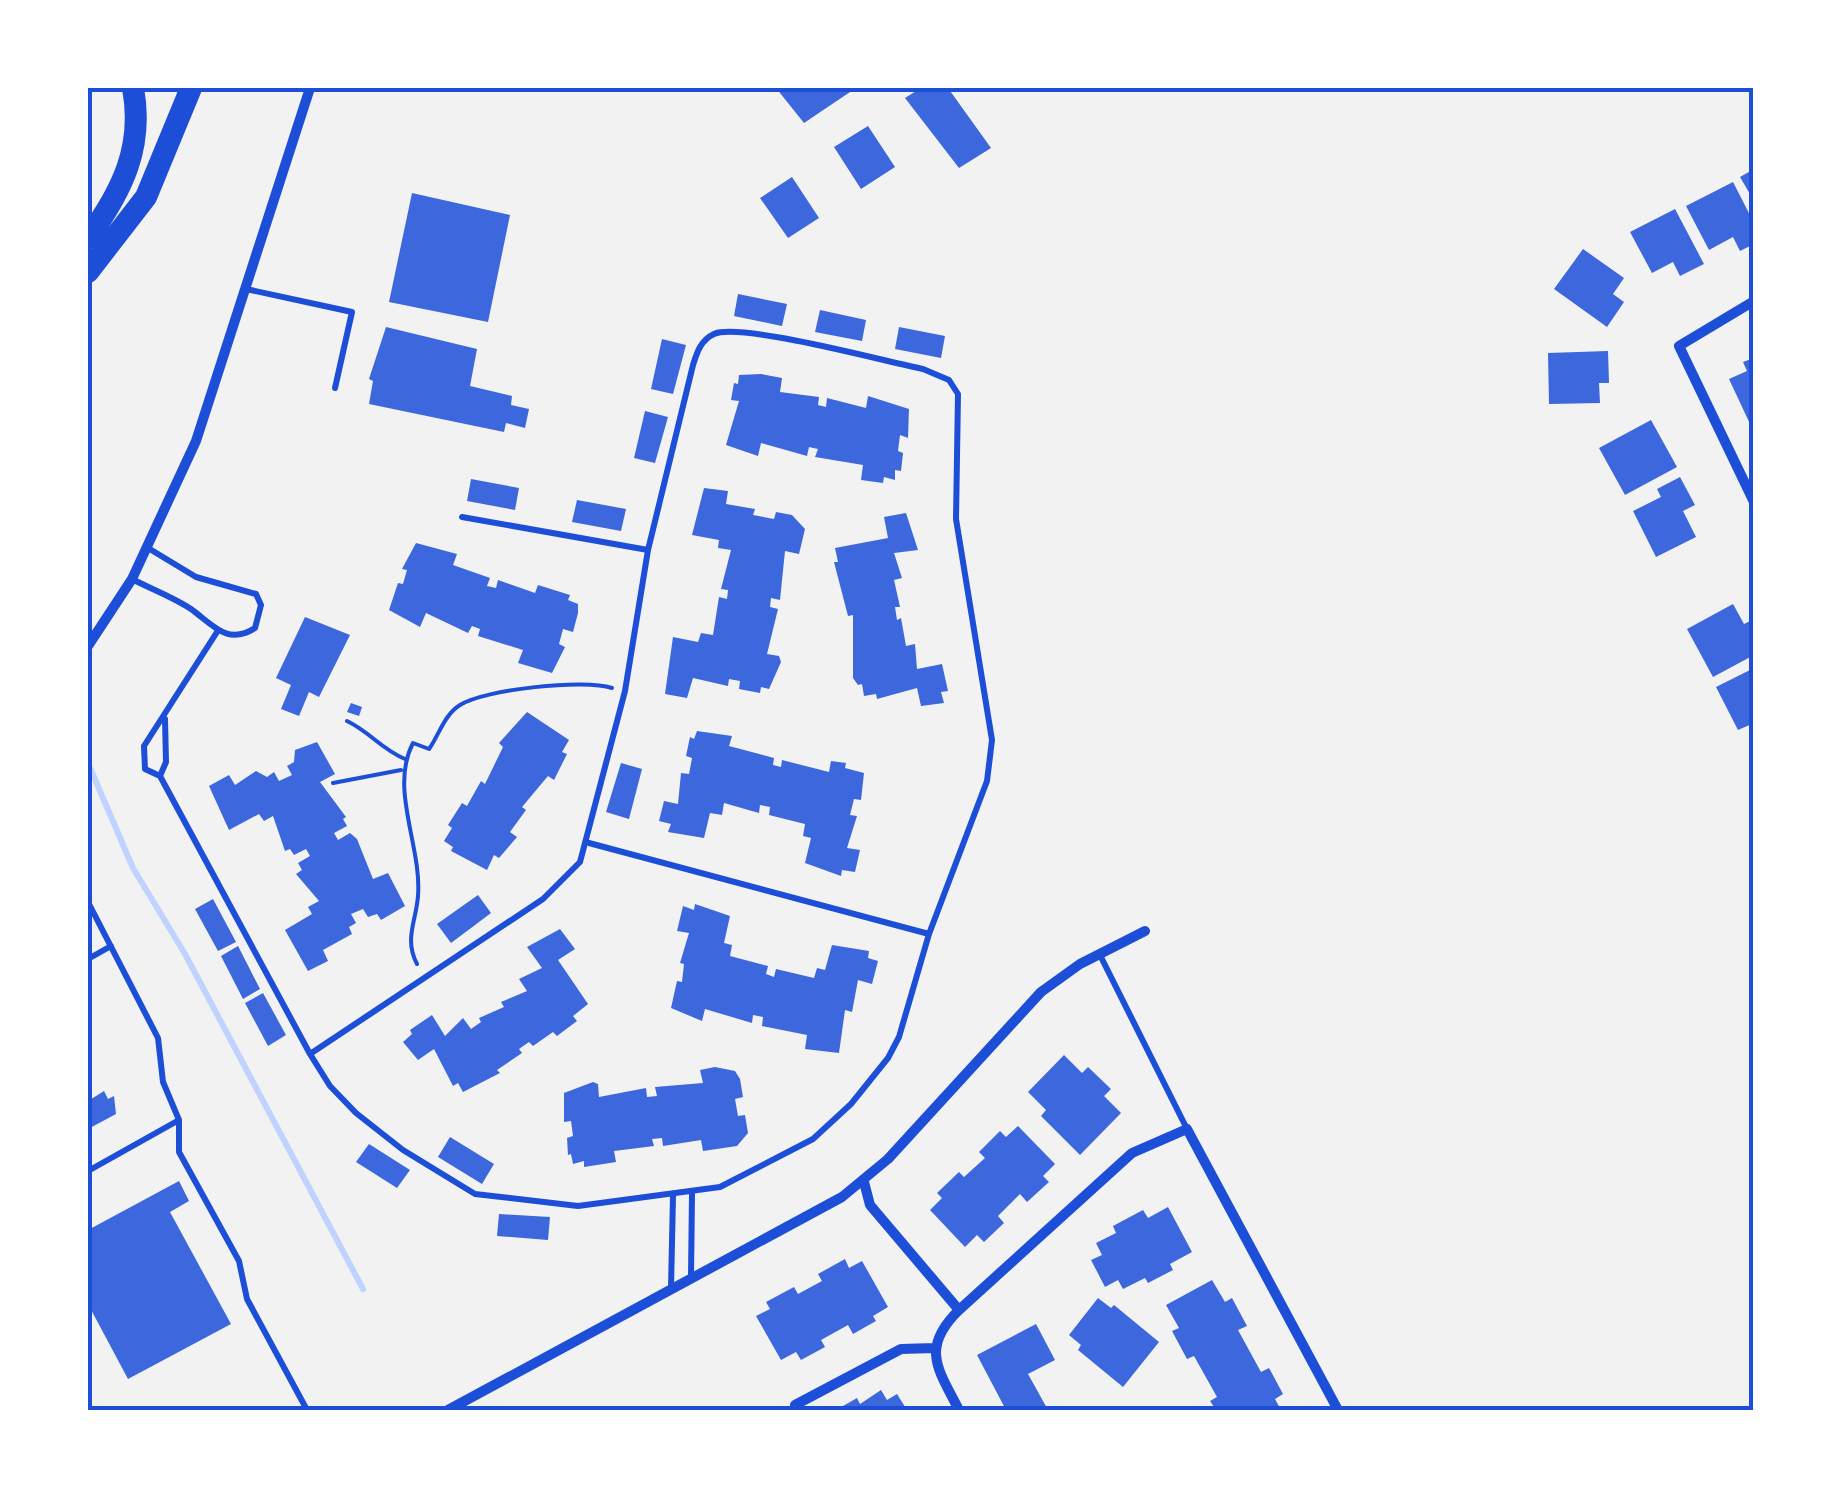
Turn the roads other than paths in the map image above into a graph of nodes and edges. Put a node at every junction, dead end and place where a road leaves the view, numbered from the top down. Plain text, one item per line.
1 (133, 88) edge
2 (191, 88) edge
3 (310, 88) edge
4 (88, 238) edge
5 (88, 272) edge
6 (246, 289) junction
7 (1754, 301) edge
8 (335, 388) dead end
9 (1754, 502) edge
10 (462, 517) dead end
11 (148, 548) junction
12 (648, 550) junction
13 (132, 579) junction
14 (104, 618) junction
15 (88, 624) edge
16 (217, 632) junction
17 (88, 646) edge
18 (165, 717) junction
19 (160, 776) junction
20 (588, 843) junction
21 (88, 902) edge
22 (1145, 930) dead end
23 (929, 934) junction
24 (111, 946) junction
25 (1099, 954) junction
26 (88, 959) edge
27 (310, 1054) junction
28 (180, 1120) junction
29 (1187, 1129) junction
30 (88, 1171) edge
31 (864, 1182) junction
32 (692, 1194) junction
33 (673, 1196) junction
34 (691, 1278) junction
35 (671, 1288) junction
36 (959, 1310) junction
37 (935, 1348) junction
38 (795, 1405) dead end
39 (307, 1410) edge
40 (448, 1410) edge
41 (959, 1410) edge
42 (1338, 1410) edge

1 - 4 highway
2 - 5 highway
3 - 6 street
6 - 8 lane
6 - 11 street
7 - 9 street
10 - 12 lane
11 - 13 street
11 - 16 lane
12 - 20 lane
12 - 23 lane
13 - 14 street
13 - 16 lane
14 - 15 street
14 - 17 street
16 - 18 lane
18 - 19 lane
18 - 19 lane
19 - 27 lane
20 - 23 lane
20 - 27 lane
21 - 24 lane
22 - 25 street
23 - 32 lane
24 - 26 lane
24 - 28 lane
25 - 29 lane
25 - 31 street
27 - 33 lane
28 - 30 lane
28 - 39 lane
29 - 36 street
29 - 42 street
31 - 34 street
31 - 36 street
32 - 33 lane
32 - 34 lane
33 - 35 lane
34 - 35 street
35 - 40 street
36 - 37 street
37 - 38 street
37 - 41 street

